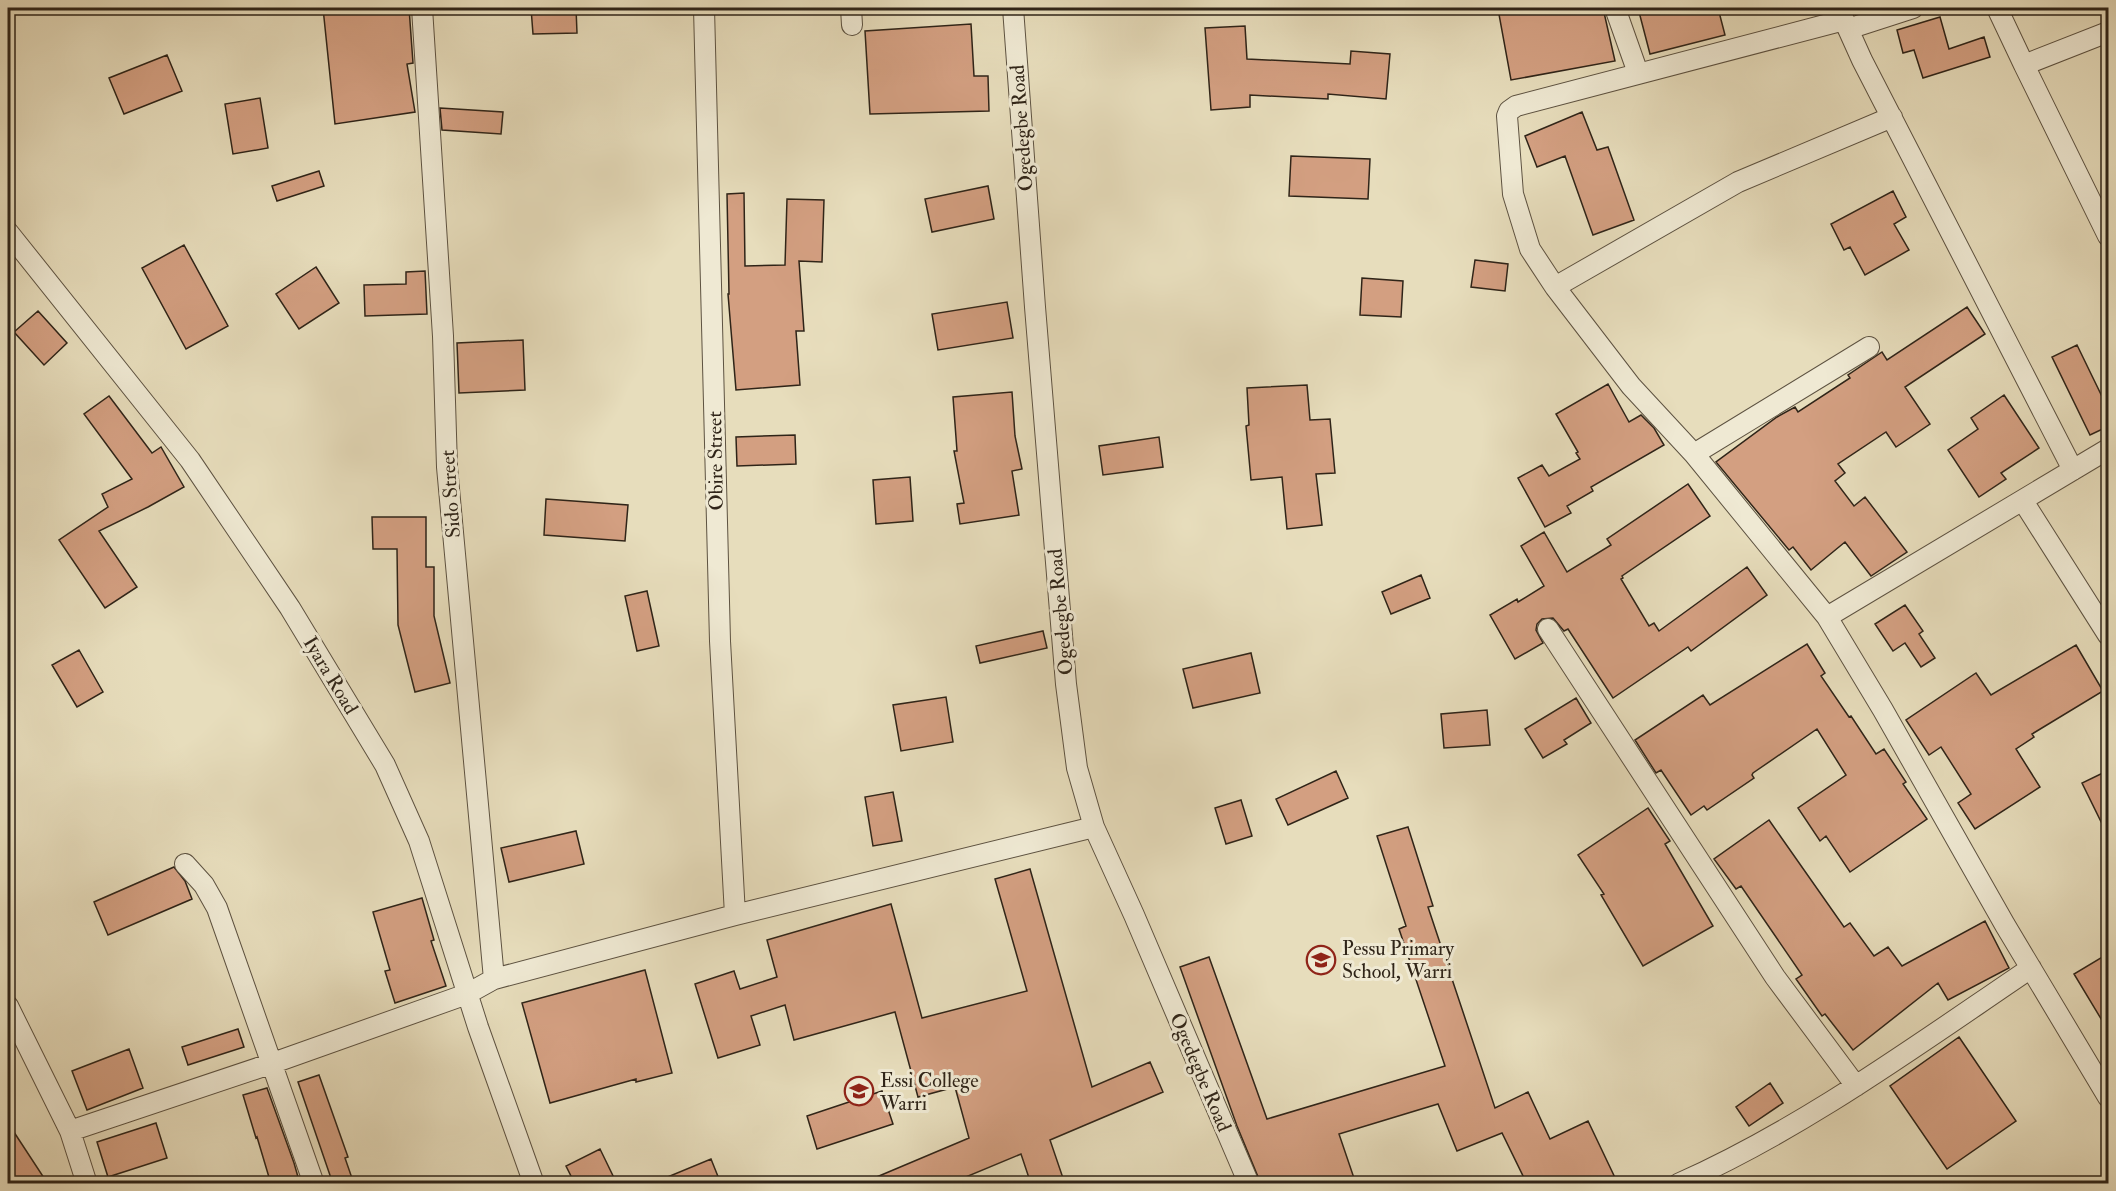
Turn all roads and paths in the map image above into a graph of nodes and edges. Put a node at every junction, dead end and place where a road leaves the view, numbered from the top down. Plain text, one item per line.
1 (422, 8) edge
2 (704, 8) edge
3 (1012, 8) edge
4 (1615, 8) edge
5 (1913, 8) edge
6 (1996, 8) edge
7 (1843, 19) edge
8 (2109, 32) edge
9 (2024, 65) junction
10 (1638, 74) junction
11 (1892, 117) junction
12 (2103, 210) edge
13 (8, 232) edge
14 (2109, 236) edge
15 (1555, 287) junction
16 (1869, 347) dead end
17 (2109, 449) edge
18 (1694, 454) junction
19 (2073, 470) junction
20 (2023, 501) junction
21 (1827, 617) junction
22 (1548, 629) dead end
23 (2109, 635) edge
24 (1094, 827) junction
25 (185, 864) dead end
26 (735, 915) junction
27 (2031, 968) junction
28 (494, 979) junction
29 (467, 994) junction
30 (8, 1006) edge
31 (273, 1063) junction
32 (1856, 1086) junction
33 (2109, 1097) edge
34 (70, 1131) junction
35 (87, 1184) edge
36 (314, 1184) edge
37 (534, 1184) edge
38 (1249, 1184) edge
39 (1678, 1184) edge

1 - 28 street, Sido Street
2 - 26 street, Obire Street
3 - 24 street, Ogedegbe Road
4 - 10 street
5 - 7 street
6 - 9 street
7 - 10 street
7 - 11 street
8 - 9 street
9 - 12 street
10 - 15 street
11 - 15 street
11 - 19 street
12 - 14 street
13 - 29 street, Iyara Road
15 - 18 street
16 - 18 street
17 - 19 street
18 - 21 street
19 - 20 street
20 - 21 street
20 - 23 street
21 - 27 street
22 - 32 street
24 - 26 street
24 - 38 street, Ogedegbe Road
25 - 31 street
26 - 28 street
27 - 32 street
27 - 33 street
28 - 29 street
29 - 31 street
29 - 37 street, Iyara Road
30 - 34 street
31 - 34 street
31 - 36 street
32 - 39 street
34 - 35 street

